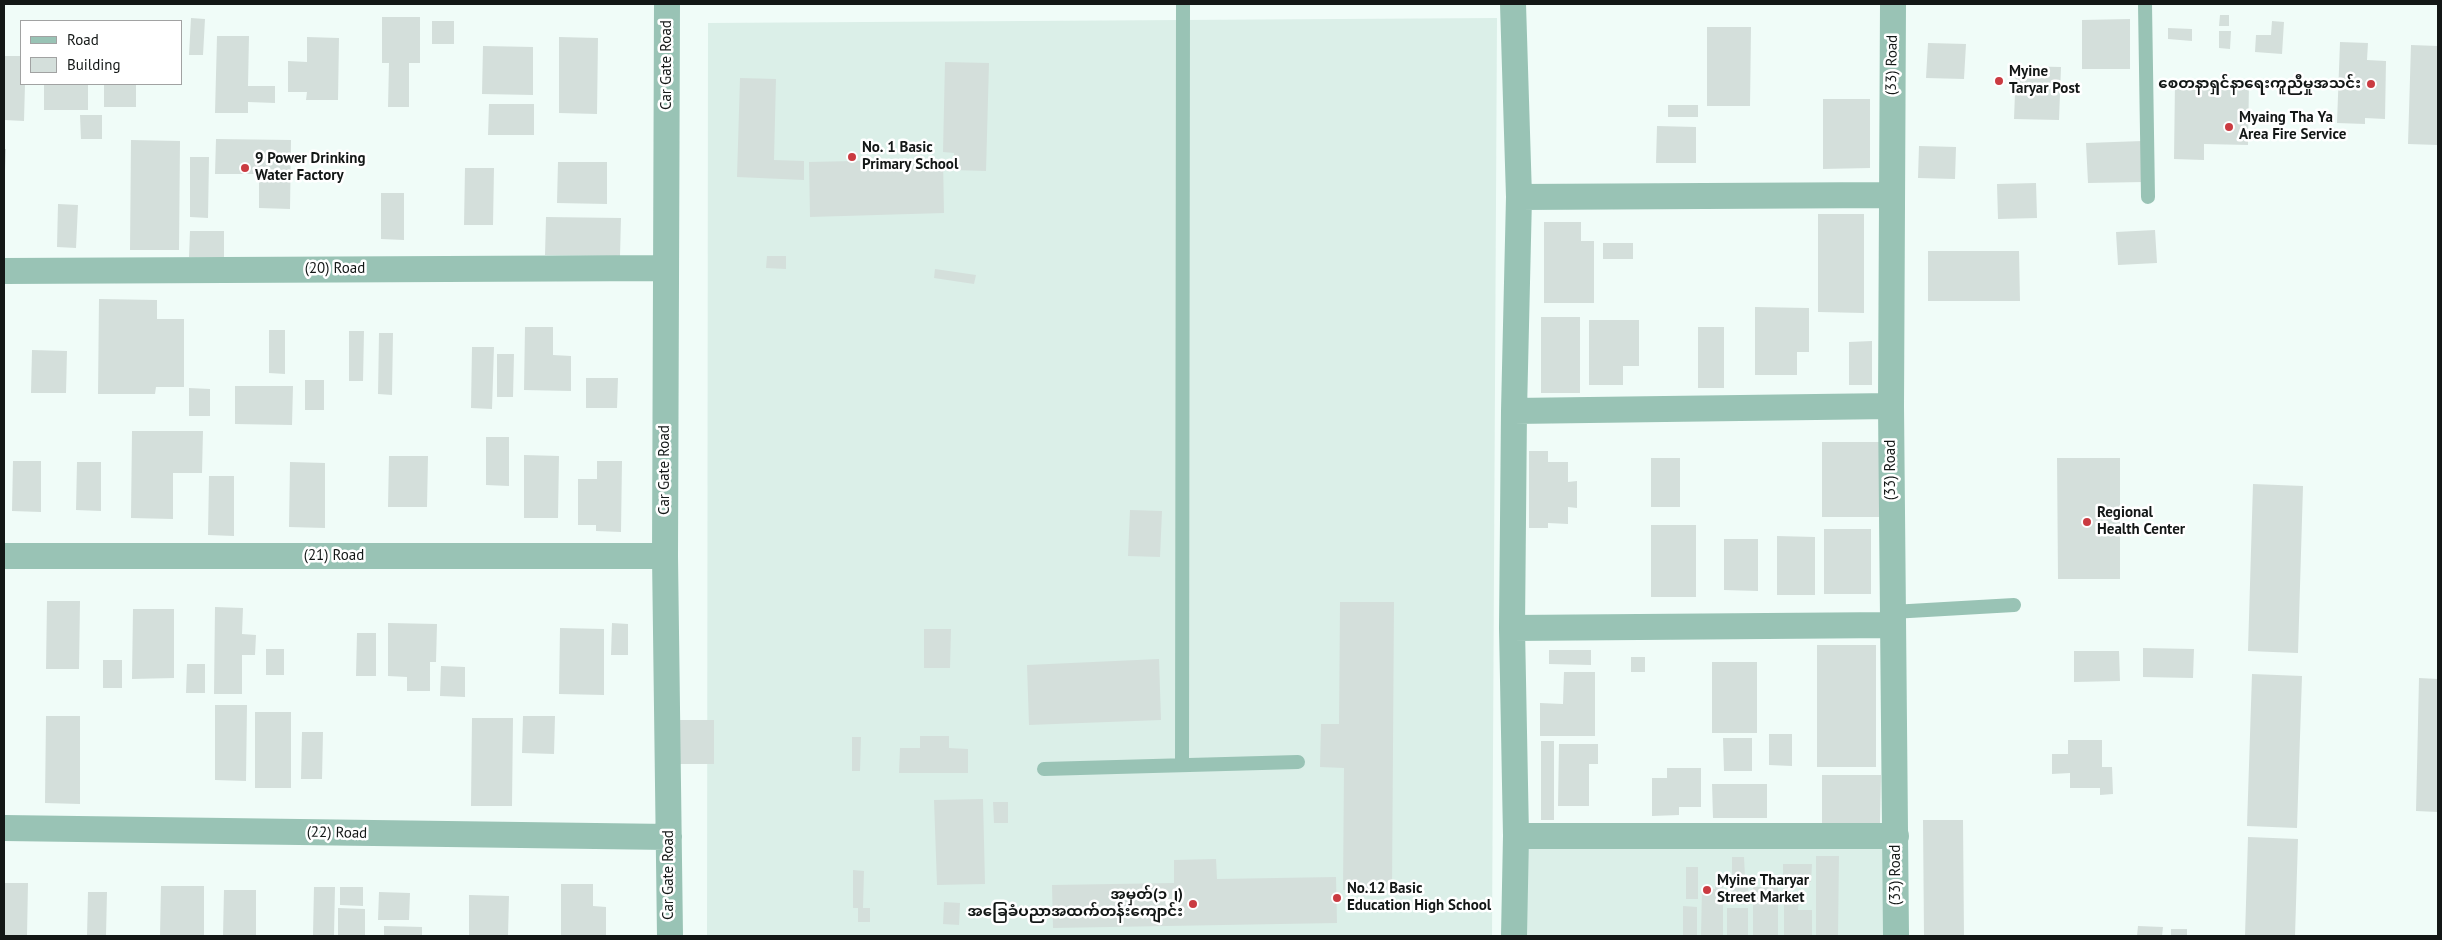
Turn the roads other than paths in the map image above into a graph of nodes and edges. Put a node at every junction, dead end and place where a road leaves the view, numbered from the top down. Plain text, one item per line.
1 (667, 4) edge
2 (1183, 4) edge
3 (1513, 4) edge
4 (1893, 4) edge
5 (2145, 4) edge
6 (1890, 195) junction
7 (1519, 197) junction
8 (2148, 197) dead end
9 (666, 268) junction
10 (4, 270) edge
11 (1890, 406) junction
12 (1514, 411) junction
13 (4, 556) edge
14 (665, 556) junction
15 (2014, 605) dead end
16 (1892, 618) junction
17 (1512, 628) junction
18 (1298, 762) dead end
19 (1182, 765) junction
20 (1044, 769) dead end
21 (4, 828) edge
22 (1516, 836) junction
23 (1896, 836) junction
24 (669, 837) junction
25 (670, 936) edge
26 (1514, 936) edge
27 (1896, 936) edge

1 - 9 street, Car Gate Road
2 - 19 lane
3 - 7 street
4 - 6 street, (33) Road
5 - 8 lane
6 - 7 street
6 - 11 street, (33) Road
7 - 12 street
9 - 10 street, (20) Road
9 - 14 street, Car Gate Road
11 - 12 street
11 - 16 street, (33) Road
12 - 17 street
13 - 14 street, (21) Road
14 - 24 street, Car Gate Road
15 - 16 lane
16 - 17 street
16 - 23 street, (33) Road
17 - 22 street
18 - 19 lane
19 - 20 lane
21 - 24 street, (22) Road
22 - 23 street
22 - 26 street
23 - 27 street, (33) Road
24 - 25 street, Car Gate Road

